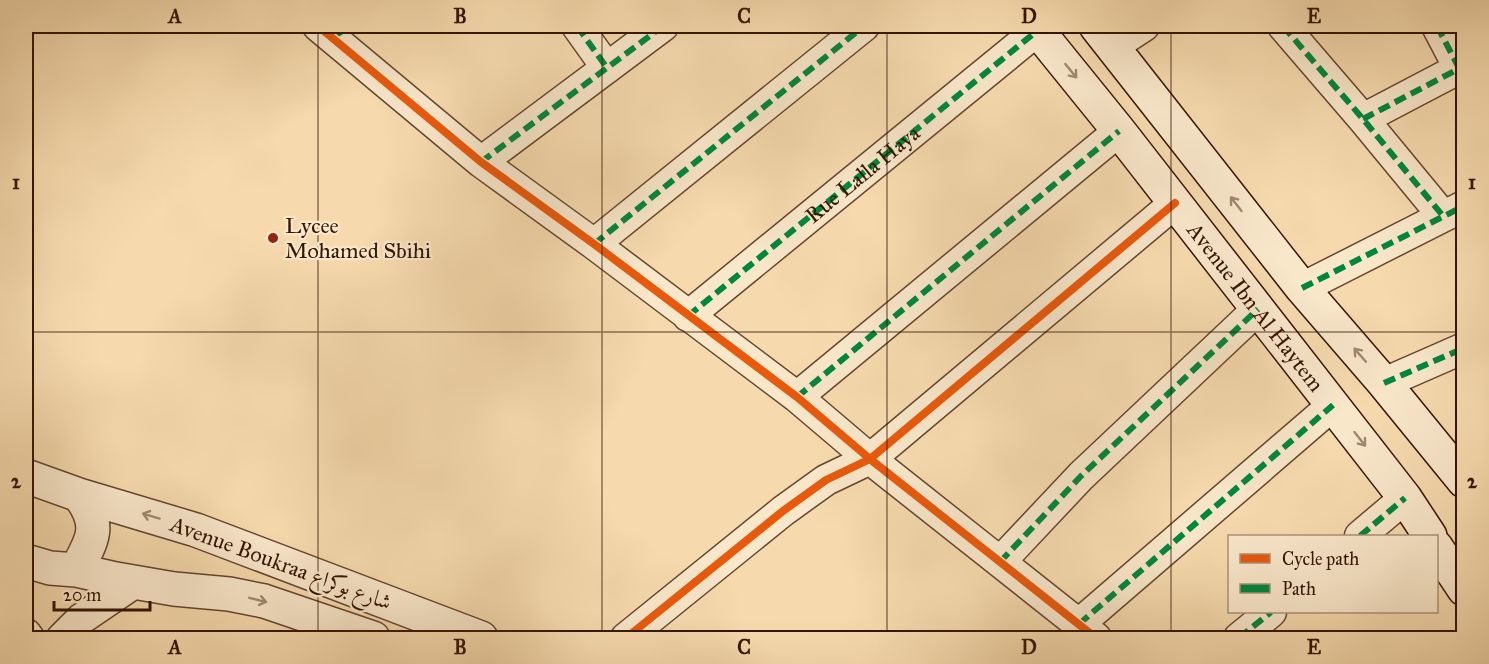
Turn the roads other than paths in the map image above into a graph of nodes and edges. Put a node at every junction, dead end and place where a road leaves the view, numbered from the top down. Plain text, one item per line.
1 (577, 26) edge
2 (663, 26) edge
3 (864, 26) edge
4 (1144, 26) edge
5 (1283, 26) edge
6 (1437, 26) edge
7 (1036, 28) edge
8 (333, 29) edge
9 (1104, 36) edge
10 (1461, 67) edge
11 (607, 68) junction
12 (1363, 119) junction
13 (1119, 131) junction
14 (481, 162) junction
15 (1175, 203) junction
16 (1453, 211) edge
17 (594, 244) junction
18 (1302, 288) junction
19 (1258, 309) junction
20 (688, 316) junction
21 (1464, 348) edge
22 (1384, 383) junction
23 (797, 397) junction
24 (1333, 405) junction
25 (870, 459) junction
26 (1464, 481) edge
27 (32, 483) edge
28 (79, 495) junction
29 (1405, 498) junction
30 (1362, 535) edge
31 (1429, 535) edge
32 (1438, 549) edge
33 (26, 561) edge
34 (1000, 562) junction
35 (76, 570) junction
36 (134, 583) junction
37 (1464, 589) edge
38 (1270, 613) edge
39 (1088, 631) edge
40 (26, 634) edge
41 (29, 639) edge
42 (62, 639) edge
43 (373, 639) edge
44 (481, 639) edge
45 (626, 639) edge
46 (1239, 639) edge

1 - 11 street
2 - 11 street
3 - 17 street
4 - 9 street
5 - 12 street
6 - 10 street
7 -> 13 main road, Avenue Ibn Al Haytem
7 - 20 street, Rue Lalla Haya
8 - 14 street
18 -> 9 main road
10 - 12 street
11 - 14 street
12 - 16 street
13 - 15 main road, Avenue Ibn Al Haytem
13 - 23 street
14 - 17 street
15 - 19 main road, Avenue Ibn Al Haytem
15 - 25 street
16 - 18 street
17 - 20 street
22 -> 18 main road
19 - 24 main road, Avenue Ibn Al Haytem
19 - 34 street
20 - 23 street
21 - 22 street
22 - 26 main road
23 - 25 street
24 -> 29 main road, Avenue Ibn Al Haytem
24 - 39 street
25 - 34 street
25 - 45 street
27 - 28 main road, Avenue Boukraa شارع بوكراع
28 - 35 main road
44 -> 28 main road, Avenue Boukraa شارع بوكراع
29 - 30 street
29 - 31 main road, Avenue Ibn Al Haytem
32 - 37 main road
33 - 35 main road, Avenue Boukraa شارع بوكراع
34 - 39 street
35 - 36 main road, Avenue Boukraa شارع بوكراع
36 - 42 street
36 -> 43 main road, Avenue Boukraa شارع بوكراع
38 - 46 street
40 - 41 street

